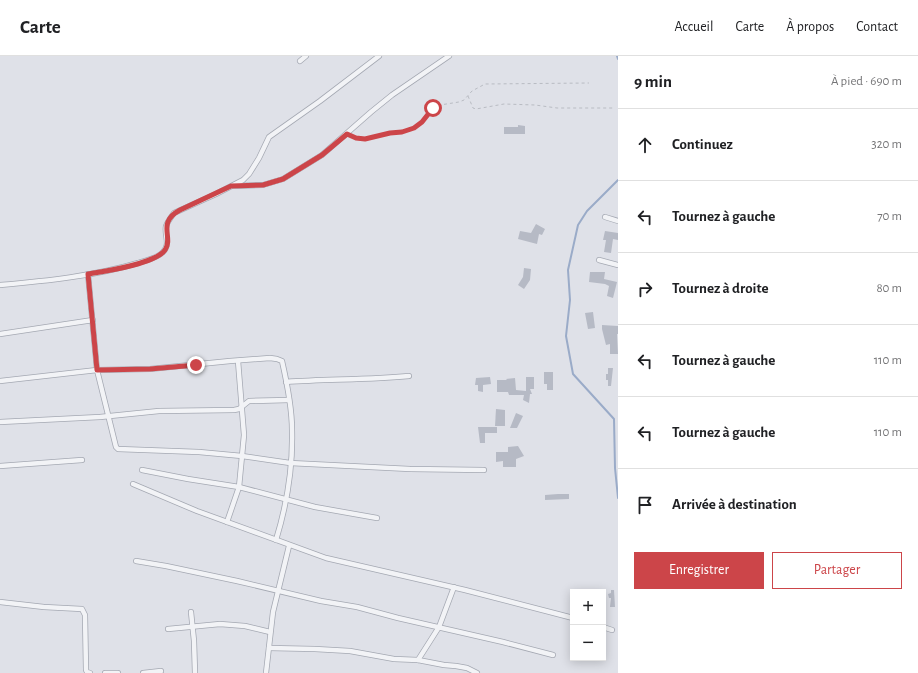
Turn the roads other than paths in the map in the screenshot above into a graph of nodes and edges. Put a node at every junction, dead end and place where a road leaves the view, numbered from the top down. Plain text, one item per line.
1 (306, 56) edge
2 (379, 56) edge
3 (449, 56) edge
4 (300, 61) dead end
5 (231, 186) junction
6 (605, 217) dead end
7 (618, 221) edge
8 (599, 260) dead end
9 (618, 265) edge
10 (88, 274) junction
11 (0, 285) edge
12 (93, 320) junction
13 (0, 334) edge
14 (238, 361) junction
15 (97, 370) junction
16 (409, 376) dead end
17 (0, 381) edge
18 (286, 382) junction
19 (289, 400) junction
20 (242, 406) junction
21 (108, 416) junction
22 (0, 422) edge
23 (242, 456) junction
24 (82, 460) dead end
25 (290, 463) junction
26 (0, 466) edge
27 (142, 470) dead end
28 (484, 470) dead end
29 (133, 484) dead end
30 (239, 487) junction
31 (286, 500) junction
32 (377, 518) dead end
33 (227, 522) junction
34 (276, 540) junction
35 (289, 546) junction
36 (136, 561) dead end
37 (454, 587) junction
38 (278, 591) junction
39 (0, 602) edge
40 (191, 612) dead end
41 (570, 617) edge
42 (192, 626) junction
43 (439, 627) junction
44 (606, 628) edge
45 (168, 629) dead end
46 (612, 630) dead end
47 (270, 632) junction
48 (269, 648) junction
49 (553, 656) dead end
50 (418, 660) junction
51 (161, 671) dead end
52 (90, 673) edge
53 (105, 673) edge
54 (118, 673) edge
55 (143, 673) edge
56 (195, 673) edge
57 (266, 673) edge
58 (477, 673) edge

1 - 4 street
2 - 5 street
3 - 5 street
5 - 10 street
6 - 7 street
8 - 9 street
10 - 11 street
10 - 12 street
12 - 13 street
12 - 15 street
14 - 15 street
14 - 18 street
14 - 20 street
15 - 17 street
15 - 21 street
16 - 18 street
18 - 19 street
19 - 20 street
19 - 25 street
20 - 21 street
20 - 23 street
21 - 22 street
21 - 23 street
23 - 25 street
23 - 30 street
24 - 26 street
25 - 28 street
25 - 31 street
27 - 30 street
29 - 33 street
30 - 31 street
30 - 33 street
31 - 32 street
31 - 34 street
33 - 34 street
34 - 35 street
35 - 37 street
35 - 38 street
36 - 38 street
37 - 41 street
37 - 43 street
38 - 43 street
38 - 47 street
39 - 52 street
40 - 42 street
42 - 45 street
42 - 47 street
42 - 56 street
43 - 49 street
43 - 50 street
44 - 46 street
47 - 48 street
48 - 50 street
48 - 57 street
50 - 58 street
51 - 55 street
53 - 54 street

